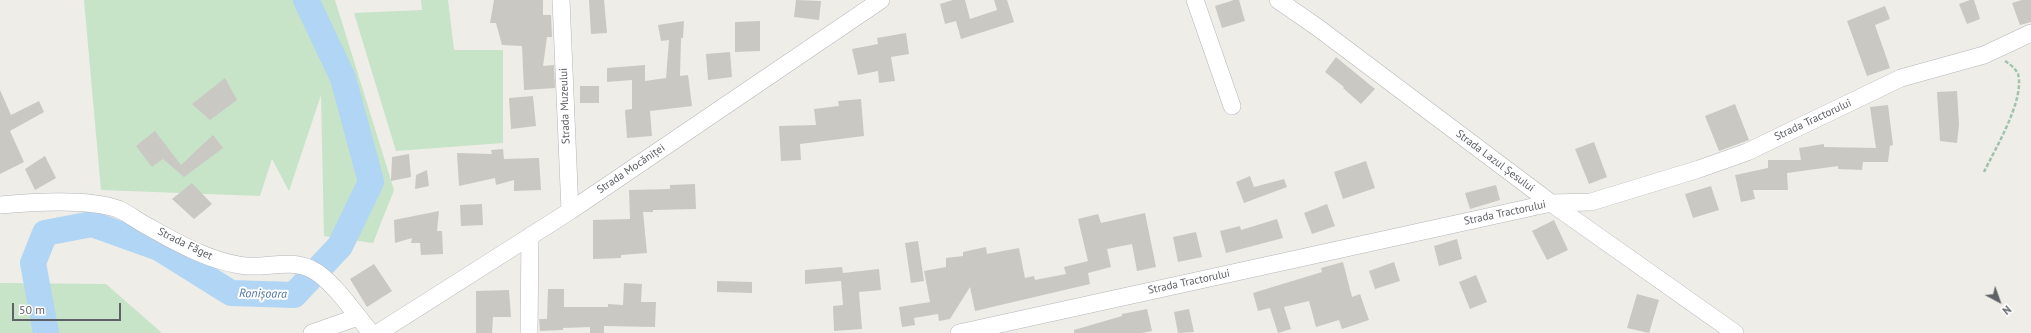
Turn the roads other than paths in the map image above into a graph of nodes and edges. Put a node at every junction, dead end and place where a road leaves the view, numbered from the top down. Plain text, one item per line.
1 (561, 0) edge
2 (881, 0) edge
3 (1195, 0) edge
4 (1278, 0) edge
5 (2031, 33) edge
6 (1232, 106) dead end
7 (1551, 203) junction
8 (0, 205) edge
9 (570, 211) junction
10 (530, 236) junction
11 (358, 318) junction
12 (312, 333) edge
13 (371, 333) edge
14 (378, 333) edge
15 (529, 333) edge
16 (959, 333) edge
17 (1735, 333) edge

1 - 9 street, Strada Muzeului
2 - 9 street, Strada Mocăniței
3 - 6 street
4 - 7 street, Strada Lazul Șesului
5 - 7 street, Strada Tractorului
7 - 16 street, Strada Tractorului
7 - 17 street, Strada Lazul Șesului
8 - 11 street, Strada Făget
9 - 10 street, Strada Mocăniței
10 - 14 street, Strada Mocăniței
10 - 15 street
11 - 12 street
11 - 13 street, Strada Făget

